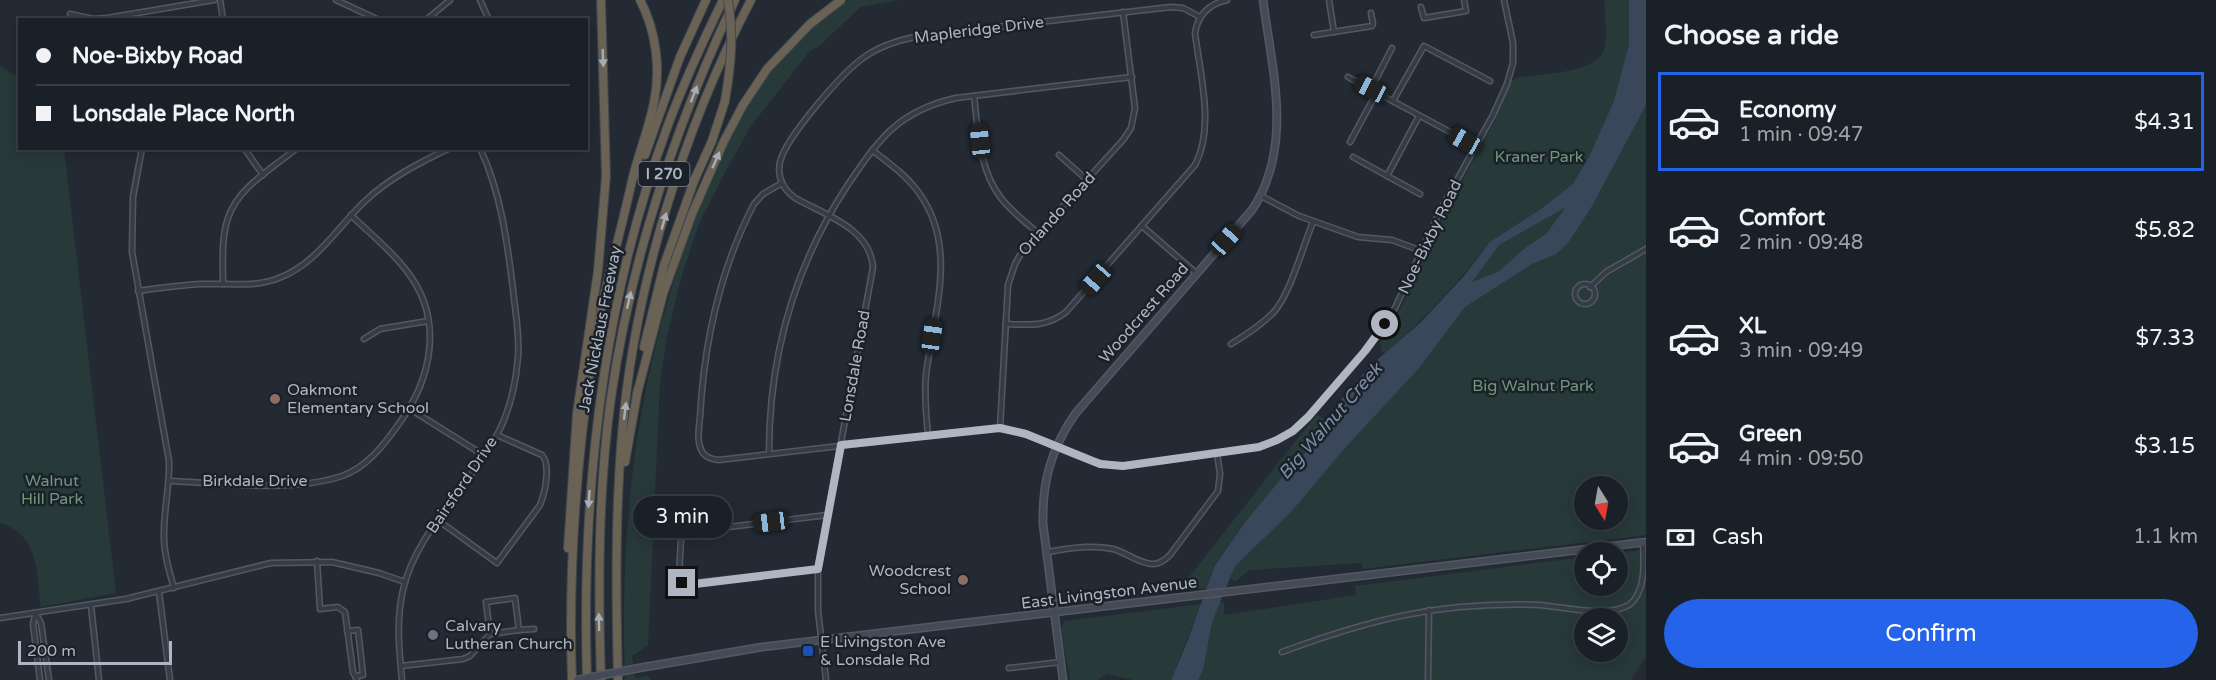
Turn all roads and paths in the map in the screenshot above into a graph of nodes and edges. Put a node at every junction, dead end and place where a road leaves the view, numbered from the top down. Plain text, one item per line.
1 (214, 0) edge
2 (220, 0) edge
3 (336, 0) edge
4 (450, 0) edge
5 (480, 0) edge
6 (602, 0) edge
7 (640, 0) edge
8 (706, 0) edge
9 (723, 0) edge
10 (728, 0) edge
11 (735, 0) edge
12 (752, 0) edge
13 (841, 0) edge
14 (1227, 0) edge
15 (1263, 0) edge
16 (1329, 0) edge
17 (1464, 0) edge
18 (1504, 0) edge
19 (1421, 8) dead end
20 (1124, 12) junction
21 (1371, 13) dead end
22 (140, 14) junction
23 (70, 15) dead end
24 (1200, 17) junction
25 (87, 18) edge
26 (102, 18) edge
27 (141, 18) edge
28 (223, 18) edge
29 (375, 18) edge
30 (428, 18) edge
31 (488, 18) edge
32 (1334, 32) junction
33 (1314, 35) dead end
34 (1392, 48) dead end
35 (1132, 77) junction
36 (1348, 77) dead end
37 (1490, 81) dead end
38 (1371, 89) junction
39 (1377, 92) junction
40 (974, 96) junction
41 (1393, 101) junction
42 (1419, 116) junction
43 (1350, 142) dead end
44 (1476, 146) junction
45 (142, 150) edge
46 (245, 150) edge
47 (294, 150) edge
48 (446, 150) edge
49 (481, 150) edge
50 (872, 150) junction
51 (1059, 155) dead end
52 (1353, 157) dead end
53 (263, 175) junction
54 (1387, 176) junction
55 (1087, 180) junction
56 (782, 183) junction
57 (1420, 194) dead end
58 (629, 196) junction
59 (1261, 196) junction
60 (351, 215) junction
61 (827, 216) junction
62 (1313, 221) junction
63 (1142, 226) junction
64 (1038, 233) junction
65 (1646, 249) edge
66 (1422, 251) junction
67 (1196, 273) junction
68 (223, 284) junction
69 (1590, 287) junction
70 (138, 291) junction
71 (428, 321) junction
72 (1006, 324) junction
73 (364, 339) dead end
74 (1232, 344) dead end
75 (637, 394) junction
76 (410, 409) junction
77 (1000, 428) junction
78 (497, 435) junction
79 (928, 435) junction
80 (841, 445) junction
81 (1056, 446) junction
82 (1217, 453) junction
83 (769, 454) junction
84 (485, 456) junction
85 (169, 480) junction
86 (620, 490) junction
87 (827, 515) junction
88 (439, 521) junction
89 (1645, 542) edge
90 (1046, 552) junction
91 (317, 561) junction
92 (572, 567) junction
93 (818, 569) junction
94 (405, 582) junction
95 (174, 588) junction
96 (159, 592) junction
97 (91, 606) junction
98 (1429, 610) junction
99 (1053, 613) junction
100 (36, 614) junction
101 (0, 618) edge
102 (534, 629) dead end
103 (519, 630) junction
104 (348, 631) junction
105 (490, 634) junction
106 (822, 640) junction
107 (1281, 652) dead end
108 (1061, 662) junction
109 (401, 666) junction
110 (1009, 668) dead end
111 (356, 678) edge
112 (40, 680) edge
113 (49, 680) edge
114 (99, 680) edge
115 (170, 680) edge
116 (402, 680) edge
117 (572, 680) edge
118 (577, 680) edge
119 (587, 680) edge
120 (601, 680) edge
121 (618, 680) edge
122 (826, 680) edge
123 (1063, 680) edge
124 (1428, 680) edge

1 - 22 street
2 - 28 street
3 - 29 street
4 - 30 street
5 - 31 street
6 -> 92 highway
7 - 58 highway
8 - 58 highway
9 -> 119 highway, Jack Nicklaus Freeway / I 270
10 - 75 highway, bridge
120 -> 11 highway, Jack Nicklaus Freeway / I 270
86 -> 12 highway
75 -> 13 highway
14 - 24 street
15 - 59 main road, Woodcrest Road
16 - 32 street
17 - 19 street
18 - 44 street, Noe-Bixby Road
20 - 24 street, Mapleridge Drive
20 - 35 street, Orlando Road
20 - 56 street, Mapleridge Drive
21 - 32 street
22 - 26 street
22 - 27 street
23 - 25 street
24 - 63 street
32 - 33 street
34 - 38 street
35 - 40 street
35 - 55 street, Orlando Road
36 - 38 street
37 - 41 street
38 - 39 street
39 - 41 street
39 - 43 street
40 - 50 street
40 - 64 street
41 - 42 street
42 - 44 street
42 - 54 street
44 - 66 street, Noe-Bixby Road
45 - 70 street
46 - 53 street
47 - 53 street
48 - 60 street
49 - 78 street, Bairsford Drive
50 - 61 street
50 - 79 street
51 - 55 street
52 - 54 street
53 - 68 street
54 - 57 street
55 - 64 street, Orlando Road
56 - 61 street
56 - 83 street, Noe-Bixby Road
58 - 92 highway
59 - 62 street
59 - 67 main road, Woodcrest Road
60 - 68 street
60 - 71 street, Birkdale Drive
61 - 80 street, Lonsdale Road
61 - 83 street
62 - 66 street
62 - 74 street
63 - 67 street
63 - 72 street
64 - 72 street, Orlando Road
65 - 69 street
66 - 82 street, Noe-Bixby Road
67 - 81 main road, Woodcrest Road
68 - 70 street
69 - 69 street
70 - 85 street
71 - 73 street
71 - 76 street, Birkdale Drive
72 - 77 street, Orlando Road
75 - 86 highway
76 - 84 street
76 - 85 street, Birkdale Drive
77 - 79 street, Noe-Bixby Road
77 - 81 street, Noe-Bixby Road
78 - 84 street, Bairsford Drive
78 - 88 street
79 - 80 street, Noe-Bixby Road
80 - 83 street, Noe-Bixby Road
80 - 87 street, Lonsdale Road
81 - 82 street, Noe-Bixby Road
81 - 90 main road, Woodcrest Road
82 - 90 street
84 - 88 street, Bairsford Drive
85 - 95 street
86 - 121 highway
87 - 93 street, Lonsdale Road
87 - 93 street
88 - 94 street, Bairsford Drive
89 - 98 street
89 - 99 main road, East Livingston Avenue
90 - 99 main road, Woodcrest Road
91 - 94 street
91 - 95 street
91 - 104 street
92 - 117 highway
93 - 106 street, Lonsdale Road
94 - 109 street, Bairsford Drive
95 - 96 street
96 - 97 street
96 - 115 street
97 - 100 street
97 - 114 street
98 - 107 street
98 - 124 street
99 - 106 main road, East Livingston Avenue
99 - 108 main road, Woodcrest Road
100 - 101 street
100 - 112 street
100 - 113 street
102 - 103 street
103 - 105 street
103 - 105 street
104 - 111 street
104 - 111 street
105 - 109 street
106 - 118 main road, East Livingston Avenue, bridge
106 - 122 street, Lonsdale Road
108 - 110 street
108 - 123 main road, Woodcrest Road
109 - 116 street, Bairsford Drive

